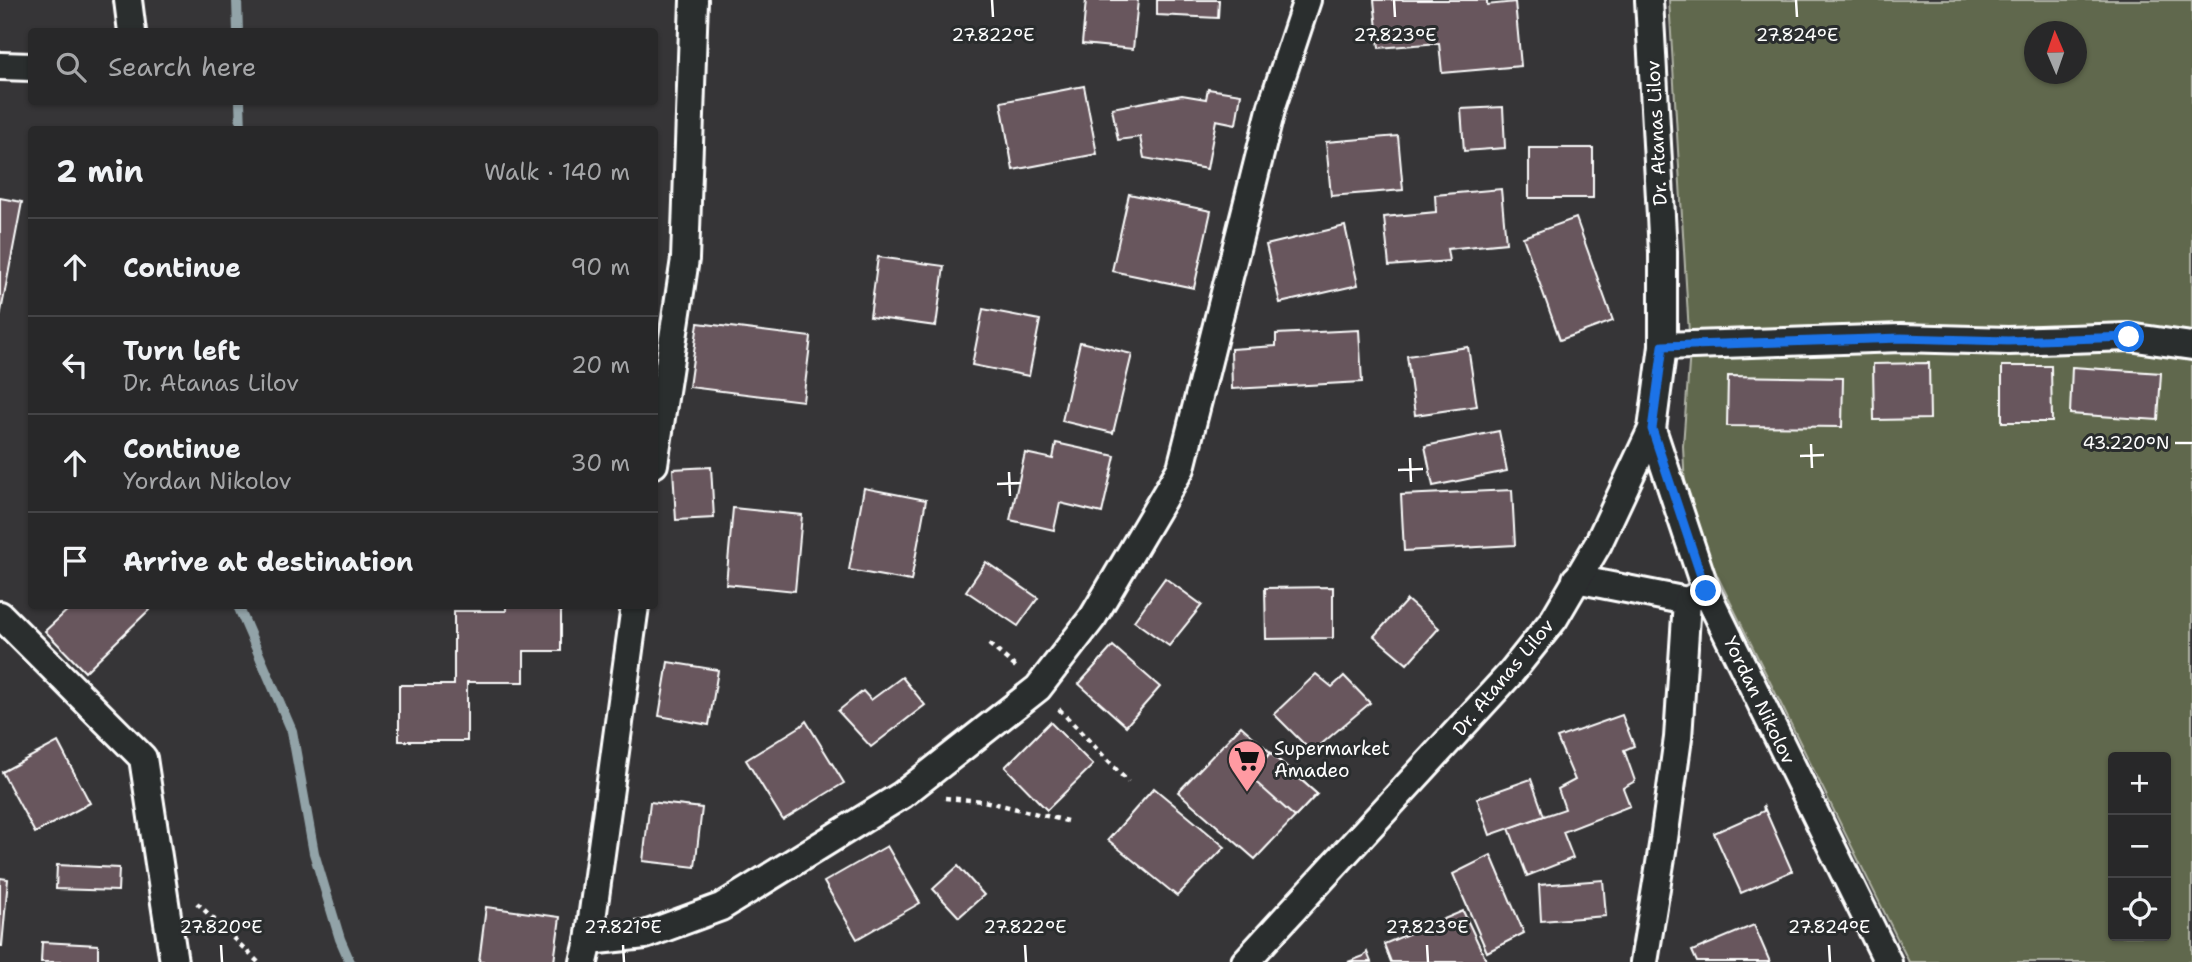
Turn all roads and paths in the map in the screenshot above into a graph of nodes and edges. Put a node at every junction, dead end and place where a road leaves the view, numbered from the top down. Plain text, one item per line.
1 (128, 0) edge
2 (694, 0) edge
3 (1307, 0) edge
4 (1649, 0) edge
5 (132, 28) edge
6 (0, 66) edge
7 (28, 67) edge
8 (1663, 346) junction
9 (2192, 346) edge
10 (1652, 429) junction
11 (658, 438) edge
12 (1576, 579) junction
13 (1697, 596) junction
14 (635, 609) edge
15 (0, 615) edge
16 (902, 795) junction
17 (1068, 821) dead end
18 (160, 869) junction
19 (587, 952) edge
20 (173, 962) edge
21 (258, 962) edge
22 (1245, 962) edge
23 (1644, 962) edge
24 (1888, 962) edge

1 - 5 street
2 - 11 street
3 - 16 street
4 - 8 street, Dr. Atanas Lilov
6 - 7 street
8 - 9 street
8 - 10 street, Dr. Atanas Lilov
10 - 12 street, Dr. Atanas Lilov
10 - 13 street, Yordan Nikolov
12 - 13 street
12 - 22 street, Dr. Atanas Lilov
13 - 23 street
13 - 24 street, Yordan Nikolov
14 - 19 street
15 - 18 street
16 - 17 path
16 - 19 street
18 - 20 street
18 - 21 path

